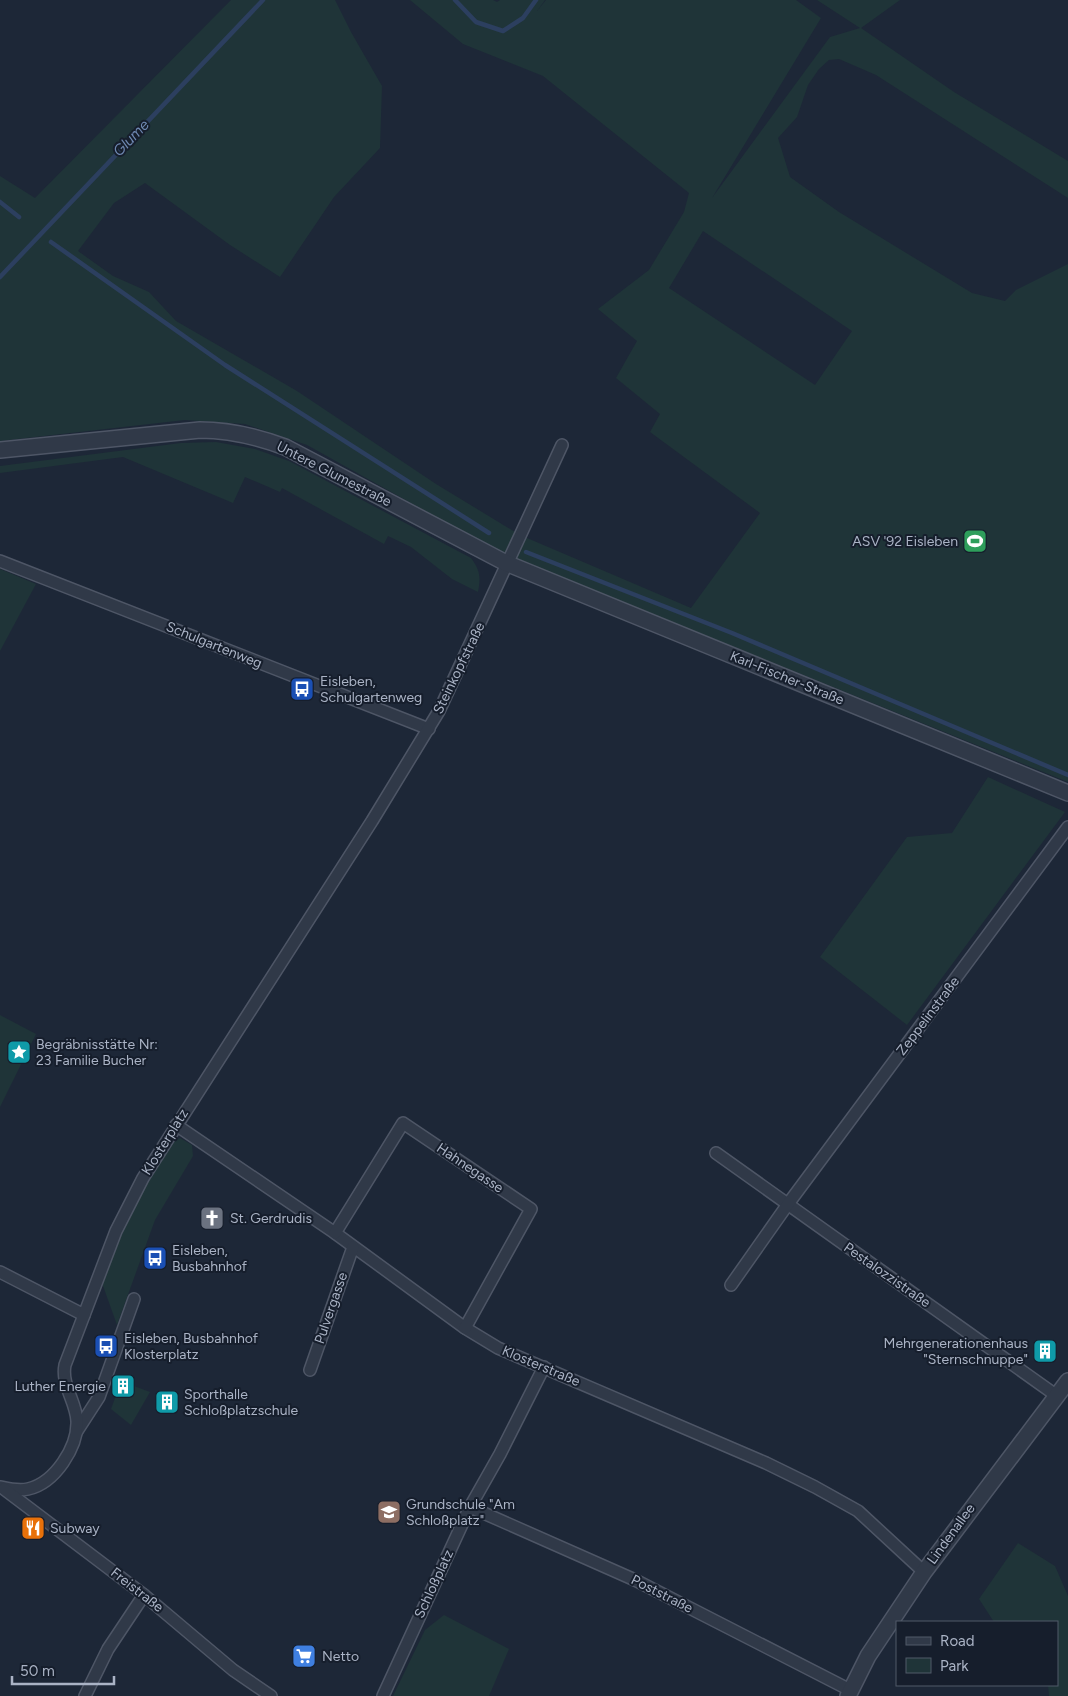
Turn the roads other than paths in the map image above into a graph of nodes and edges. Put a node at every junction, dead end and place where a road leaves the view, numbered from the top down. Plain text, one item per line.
1 (562, 445) dead end
2 (0, 450) edge
3 (508, 559) junction
4 (0, 561) edge
5 (428, 729) junction
6 (1068, 793) edge
7 (1068, 827) edge
8 (334, 879) joint
9 (176, 1125) junction
10 (716, 1153) dead end
11 (788, 1204) junction
12 (335, 1233) junction
13 (353, 1247) junction
14 (0, 1272) edge
15 (731, 1285) dead end
16 (134, 1299) dead end
17 (84, 1314) junction
18 (465, 1328) junction
19 (544, 1367) junction
20 (310, 1370) dead end
21 (1068, 1381) edge
22 (1057, 1396) junction
23 (77, 1431) junction
24 (0, 1486) edge
25 (470, 1507) junction
26 (924, 1572) junction
27 (144, 1595) junction
28 (849, 1693) edge
29 (85, 1696) edge
30 (271, 1696) edge
31 (382, 1696) edge

1 - 3 street, Steinkopfstraße
2 - 3 street, Untere Glumestraße
3 - 5 street, Steinkopfstraße
3 - 6 street, Karl-Fischer-Straße
4 - 5 street, Schulgartenweg
5 - 8 street, Steinkopfstraße
7 - 11 street, Zeppelinstraße
8 - 9 street, Klosterplatz
9 - 12 street, Klosterstraße
9 - 17 street, Klosterplatz
10 - 11 street, Pestalozzistraße
11 - 15 street, Zeppelinstraße
11 - 22 street, Pestalozzistraße
12 - 13 street, Klosterstraße
12 - 18 street, Hahnegasse
13 - 18 street, Klosterstraße
13 - 20 street, Pulvergasse
14 - 17 street
16 - 23 street
17 - 23 street, Klosterplatz
18 - 19 street, Klosterstraße
19 - 25 street, Schloßplatz
19 - 26 street, Klosterstraße
21 - 22 street, Lindenallee
22 - 26 street, Lindenallee
23 - 24 street
24 - 27 street, Freistraße
25 - 28 street, Poststraße
25 - 31 street, Schloßplatz
26 - 28 street, Lindenallee
27 - 29 street
27 - 30 street, Freistraße

